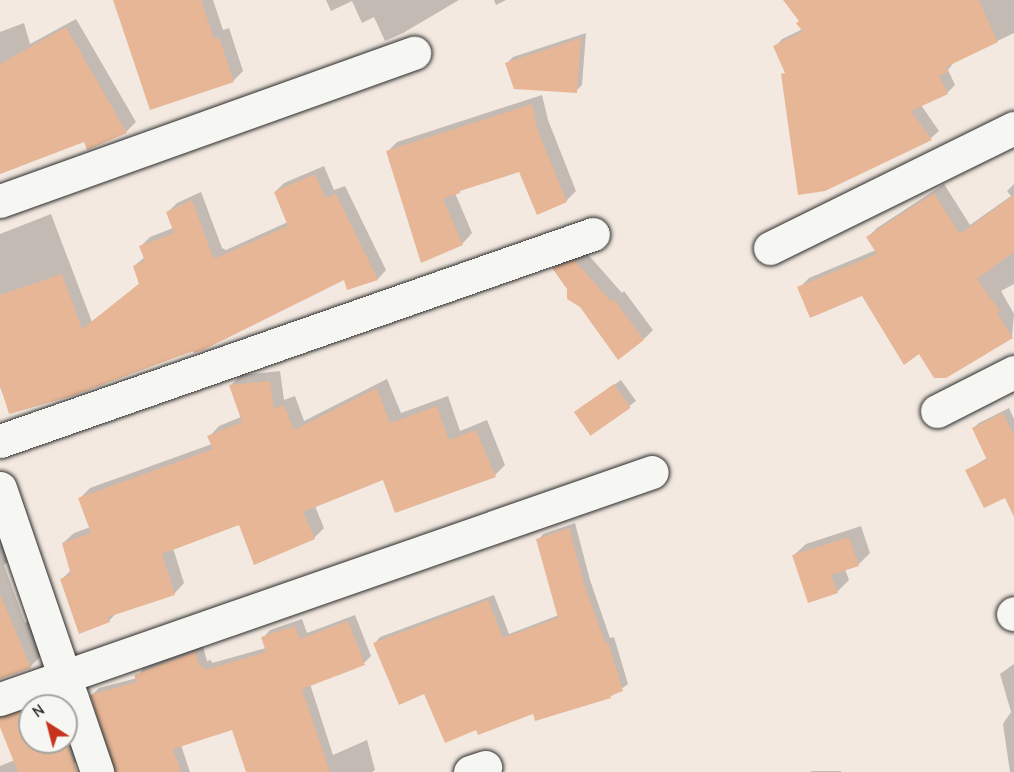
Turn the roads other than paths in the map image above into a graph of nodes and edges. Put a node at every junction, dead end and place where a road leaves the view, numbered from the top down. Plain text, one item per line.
1 (414, 53) dead end
2 (1014, 128) edge
3 (0, 201) edge
4 (593, 234) dead end
5 (770, 248) dead end
6 (1014, 372) edge
7 (937, 411) dead end
8 (0, 441) edge
9 (652, 472) dead end
10 (0, 488) edge
11 (64, 678) junction
12 (0, 699) edge
13 (97, 772) edge

1 - 3 street
2 - 5 street
4 - 8 street
6 - 7 street
9 - 11 street
10 - 11 street
11 - 12 street
11 - 13 street

